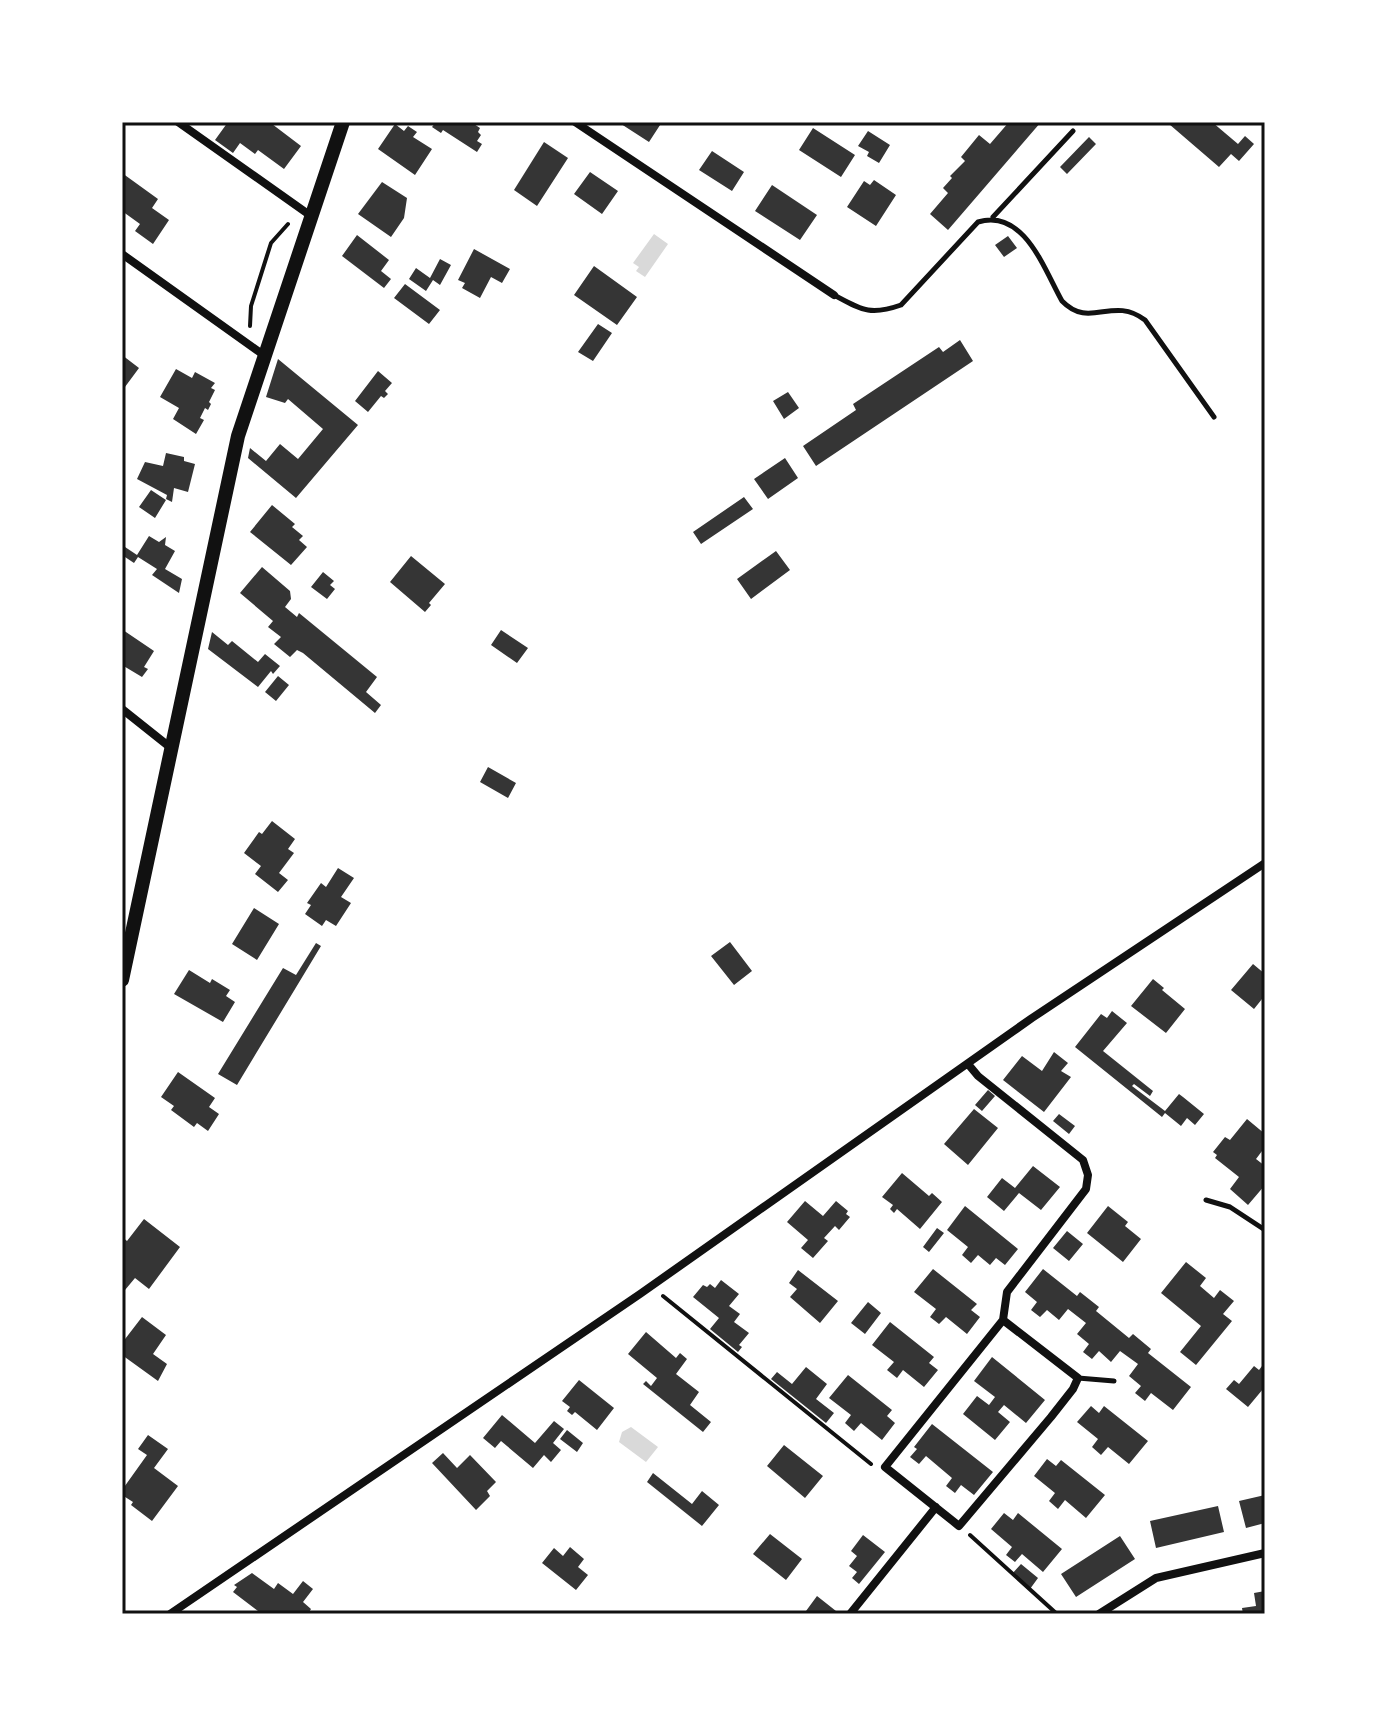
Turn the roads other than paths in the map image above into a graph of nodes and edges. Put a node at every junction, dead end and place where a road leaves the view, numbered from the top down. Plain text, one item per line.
1 (178, 122) edge
2 (343, 122) edge
3 (575, 122) edge
4 (1073, 131) dead end
5 (311, 216) junction
6 (992, 218) junction
7 (124, 259) edge
8 (834, 295) joint
9 (265, 356) junction
10 (1214, 417) dead end
11 (122, 709) edge
12 (171, 748) junction
13 (1265, 863) edge
14 (122, 980) edge
15 (968, 1064) junction
16 (1206, 1200) dead end
17 (1265, 1230) edge
18 (1003, 1320) junction
19 (1078, 1378) junction
20 (1114, 1381) dead end
21 (936, 1507) junction
22 (1265, 1553) edge
23 (170, 1614) edge
24 (850, 1614) edge
25 (1099, 1614) edge

1 - 5 street
2 - 5 main road
3 - 8 street
4 - 6 lane
5 - 9 main road
6 - 8 lane
6 - 10 lane
7 - 9 street
9 - 12 main road
11 - 12 street
12 - 14 main road
13 - 15 street
15 - 18 street
15 - 23 street
16 - 17 lane
18 - 19 street
18 - 21 street
19 - 20 lane
19 - 21 street
21 - 24 street
22 - 25 street

